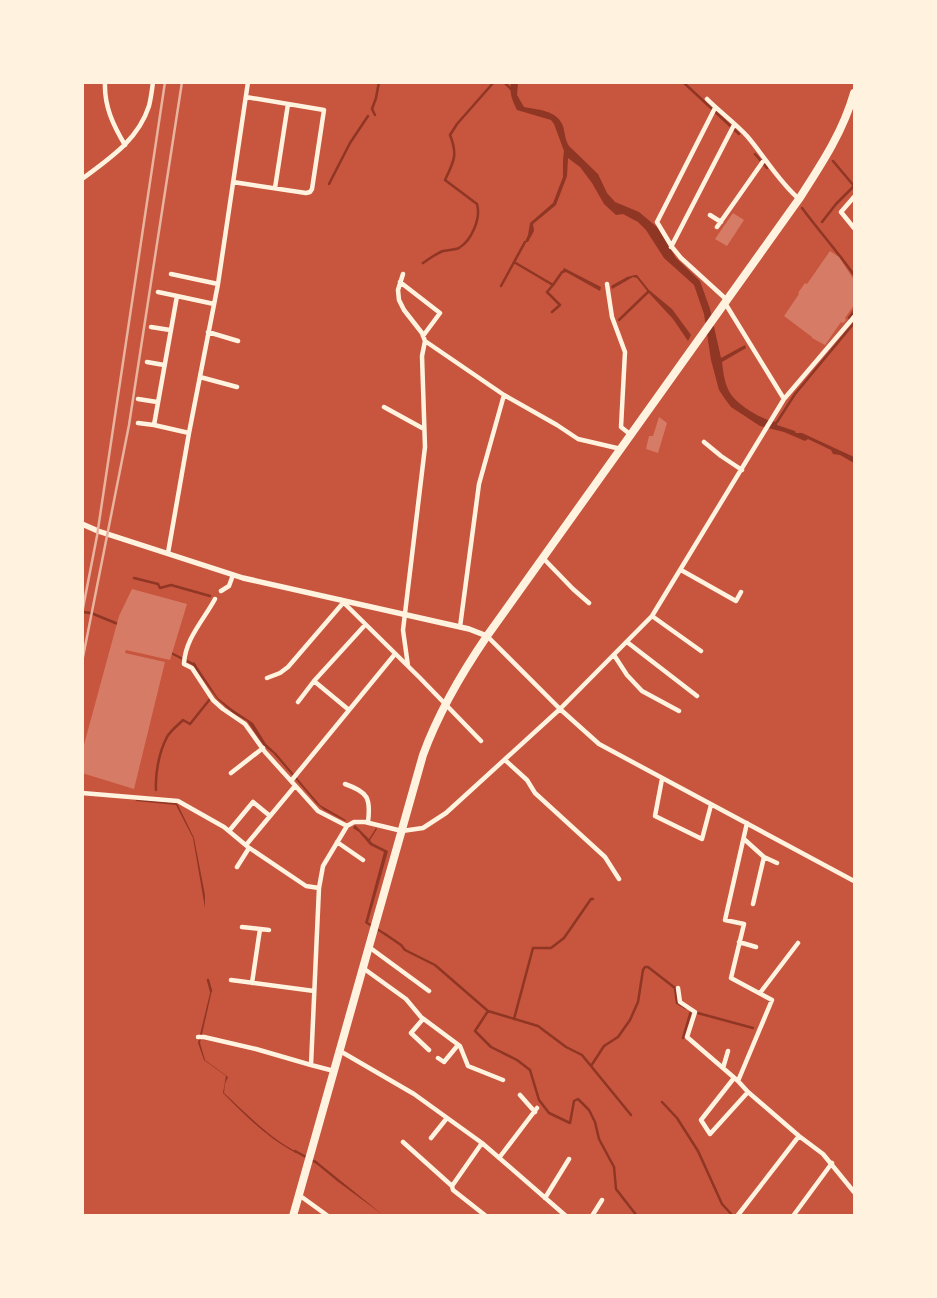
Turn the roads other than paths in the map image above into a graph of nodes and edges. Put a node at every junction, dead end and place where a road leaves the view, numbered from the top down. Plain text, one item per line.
1 (105, 82) edge
2 (153, 82) edge
3 (248, 82) edge
4 (854, 93) edge
5 (246, 97) junction
6 (707, 99) dead end
7 (288, 104) junction
8 (715, 108) junction
9 (734, 125) junction
10 (125, 145) junction
11 (764, 160) junction
12 (82, 179) edge
13 (233, 182) junction
14 (275, 188) junction
15 (854, 197) edge
16 (799, 199) junction
17 (710, 215) dead end
18 (720, 222) junction
19 (717, 228) dead end
20 (854, 228) edge
21 (671, 246) junction
22 (170, 274) dead end
23 (403, 274) dead end
24 (400, 282) junction
25 (218, 284) junction
26 (606, 284) dead end
27 (158, 292) dead end
28 (177, 296) junction
29 (726, 301) junction
30 (214, 304) junction
31 (854, 317) edge
32 (151, 327) dead end
33 (170, 330) junction
34 (208, 332) junction
35 (424, 339) junction
36 (238, 341) dead end
37 (147, 362) dead end
38 (164, 365) junction
39 (200, 376) junction
40 (237, 387) dead end
41 (504, 395) junction
42 (138, 399) dead end
43 (784, 399) junction
44 (157, 402) junction
45 (384, 407) dead end
46 (138, 423) dead end
47 (154, 425) junction
48 (424, 429) junction
49 (189, 433) junction
50 (631, 435) junction
51 (704, 442) dead end
52 (621, 449) junction
53 (742, 470) junction
54 (82, 524) edge
55 (168, 553) junction
56 (543, 558) junction
57 (681, 570) junction
58 (233, 575) junction
59 (221, 591) dead end
60 (742, 592) dead end
61 (215, 600) dead end
62 (342, 602) junction
63 (588, 603) dead end
64 (405, 614) junction
65 (652, 616) junction
66 (365, 624) junction
67 (460, 627) junction
68 (487, 636) junction
69 (626, 642) junction
70 (701, 651) dead end
71 (395, 654) junction
72 (614, 654) junction
73 (408, 666) junction
74 (266, 678) dead end
75 (314, 681) junction
76 (697, 696) dead end
77 (298, 702) dead end
78 (444, 704) junction
79 (560, 709) junction
80 (349, 710) junction
81 (678, 711) dead end
82 (481, 741) dead end
83 (263, 748) junction
84 (505, 760) junction
85 (231, 773) dead end
86 (662, 779) junction
87 (291, 781) junction
88 (345, 784) dead end
89 (295, 786) junction
90 (82, 793) edge
91 (711, 805) junction
92 (270, 816) junction
93 (368, 822) junction
94 (747, 823) junction
95 (347, 826) junction
96 (229, 831) junction
97 (402, 831) junction
98 (744, 839) junction
99 (337, 842) junction
100 (248, 846) junction
101 (764, 856) junction
102 (363, 860) dead end
103 (777, 863) dead end
104 (237, 867) dead end
105 (619, 879) dead end
106 (854, 881) edge
107 (319, 888) junction
108 (753, 904) dead end
109 (242, 927) dead end
110 (260, 929) junction
111 (269, 930) dead end
112 (740, 942) junction
113 (798, 943) dead end
114 (369, 947) junction
115 (756, 947) dead end
116 (363, 968) junction
117 (230, 980) dead end
118 (252, 982) junction
119 (678, 988) dead end
120 (314, 991) junction
121 (429, 991) dead end
122 (760, 994) junction
123 (423, 1018) junction
124 (198, 1037) dead end
125 (458, 1045) junction
126 (429, 1050) dead end
127 (728, 1050) dead end
128 (340, 1051) junction
129 (438, 1058) dead end
130 (311, 1065) junction
131 (723, 1068) junction
132 (334, 1070) junction
133 (736, 1079) junction
134 (503, 1080) dead end
135 (748, 1092) junction
136 (520, 1095) dead end
137 (447, 1118) junction
138 (799, 1136) junction
139 (431, 1138) dead end
140 (403, 1142) dead end
141 (482, 1143) junction
142 (499, 1158) junction
143 (569, 1159) dead end
144 (832, 1163) junction
145 (452, 1186) junction
146 (854, 1192) edge
147 (299, 1195) junction
148 (545, 1198) junction
149 (602, 1200) dead end
150 (738, 1215) edge
151 (293, 1216) edge
152 (328, 1216) edge
153 (486, 1216) edge
154 (566, 1216) edge
155 (592, 1216) edge
156 (793, 1216) edge

1 - 10 street
2 - 10 street
3 - 5 street
4 - 16 highway
5 - 7 street
5 - 13 street
6 - 8 street
7 - 14 street
7 - 14 street
8 - 9 street
8 - 21 street
9 - 11 street
9 - 21 street
10 - 12 street
11 - 16 street
11 - 18 street
13 - 14 street
13 - 25 street
15 - 20 street
16 - 29 highway
17 - 18 street
18 - 19 street
21 - 29 street
22 - 25 street
23 - 24 street
24 - 35 street
24 - 35 street
25 - 30 street
26 - 50 street
27 - 28 street
28 - 30 street
28 - 33 street
29 - 43 street
29 - 50 highway
30 - 34 street
31 - 43 street
32 - 33 street
33 - 38 street
34 - 36 street
34 - 39 street
35 - 41 street
35 - 48 street
37 - 38 street
38 - 44 street
39 - 40 street
39 - 49 street
41 - 52 street
41 - 67 street
42 - 44 street
43 - 53 street
44 - 47 street
45 - 48 street
46 - 47 street
47 - 49 street
48 - 64 street
49 - 55 street
50 - 52 highway
51 - 53 street
52 - 56 highway
53 - 57 street
54 - 55 street
55 - 58 street
56 - 63 street
56 - 68 highway
57 - 60 street
57 - 65 street
58 - 59 street
58 - 62 street
61 - 83 street
62 - 64 street
62 - 66 street
62 - 74 street
64 - 67 street
64 - 73 street
65 - 69 street
65 - 70 street
66 - 71 street
66 - 75 street
67 - 68 street
68 - 78 highway
68 - 79 street
69 - 72 street
69 - 76 street
71 - 73 street
71 - 80 street
72 - 79 street
72 - 81 street
73 - 78 street
75 - 77 street
75 - 80 street
78 - 82 street
78 - 97 highway
79 - 84 street
79 - 86 street
80 - 87 street
83 - 85 street
83 - 87 street
84 - 97 street
84 - 105 street
86 - 91 street
86 - 91 street
87 - 89 street
88 - 93 street
89 - 92 street
89 - 95 street
90 - 96 street
91 - 94 street
92 - 96 street
92 - 100 street
93 - 95 street
93 - 97 street
94 - 98 street
94 - 106 street
95 - 99 street
96 - 100 street
97 - 114 highway
98 - 101 street
98 - 112 street
99 - 102 street
99 - 107 street
100 - 104 street
100 - 107 street
101 - 103 street
101 - 108 street
107 - 120 street
109 - 110 street
110 - 111 street
110 - 118 street
112 - 115 street
112 - 122 street
113 - 122 street
114 - 116 highway
114 - 121 street
116 - 123 street
116 - 128 highway
117 - 118 street
118 - 120 street
119 - 131 street
120 - 130 street
122 - 133 street
123 - 125 street
123 - 126 street
124 - 130 street
125 - 129 street
125 - 134 street
127 - 131 street
128 - 132 highway
128 - 137 street
130 - 132 street
131 - 133 street
132 - 147 highway
133 - 135 street
133 - 135 street
135 - 138 street
136 - 142 street
137 - 139 street
137 - 141 street
138 - 144 street
138 - 150 street
140 - 145 street
141 - 142 street
141 - 145 street
142 - 148 street
143 - 148 street
144 - 146 street
144 - 156 street
145 - 153 street
147 - 151 highway
147 - 152 street
148 - 154 street
149 - 155 street

